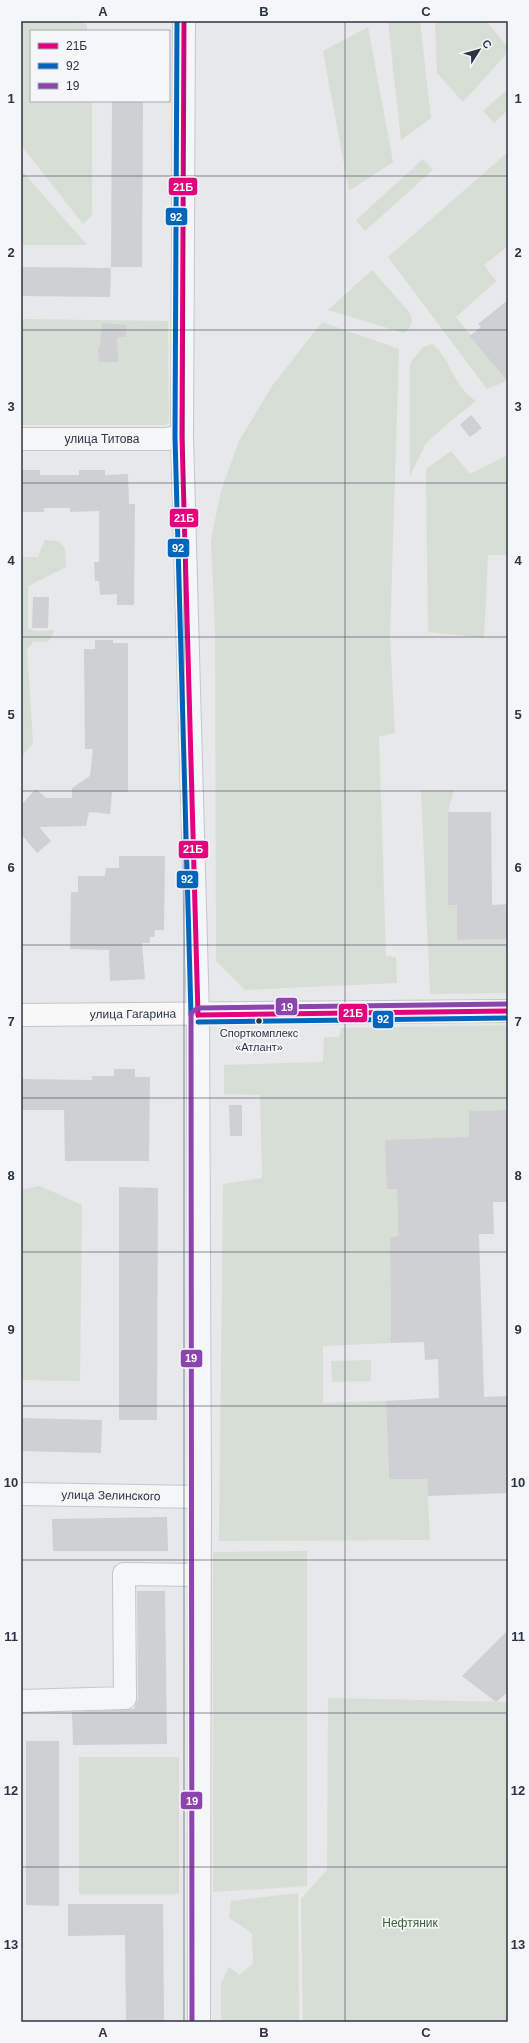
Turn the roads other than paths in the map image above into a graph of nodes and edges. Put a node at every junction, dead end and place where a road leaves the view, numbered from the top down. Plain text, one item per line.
1 (184, 21) edge
2 (182, 437) junction
3 (21, 439) edge
4 (508, 1011) edge
5 (21, 1015) edge
6 (198, 1015) junction
7 (21, 1494) edge
8 (200, 1497) junction
9 (199, 1575) junction
10 (21, 1701) edge
11 (198, 2022) edge

1 - 2 street
2 - 3 street, улица Титова
2 - 6 street
4 - 6 main road, улица Гагарина
5 - 6 main road, улица Гагарина
6 - 8 street
7 - 8 street, улица Зелинского
8 - 9 street
9 - 10 street
9 - 11 street

